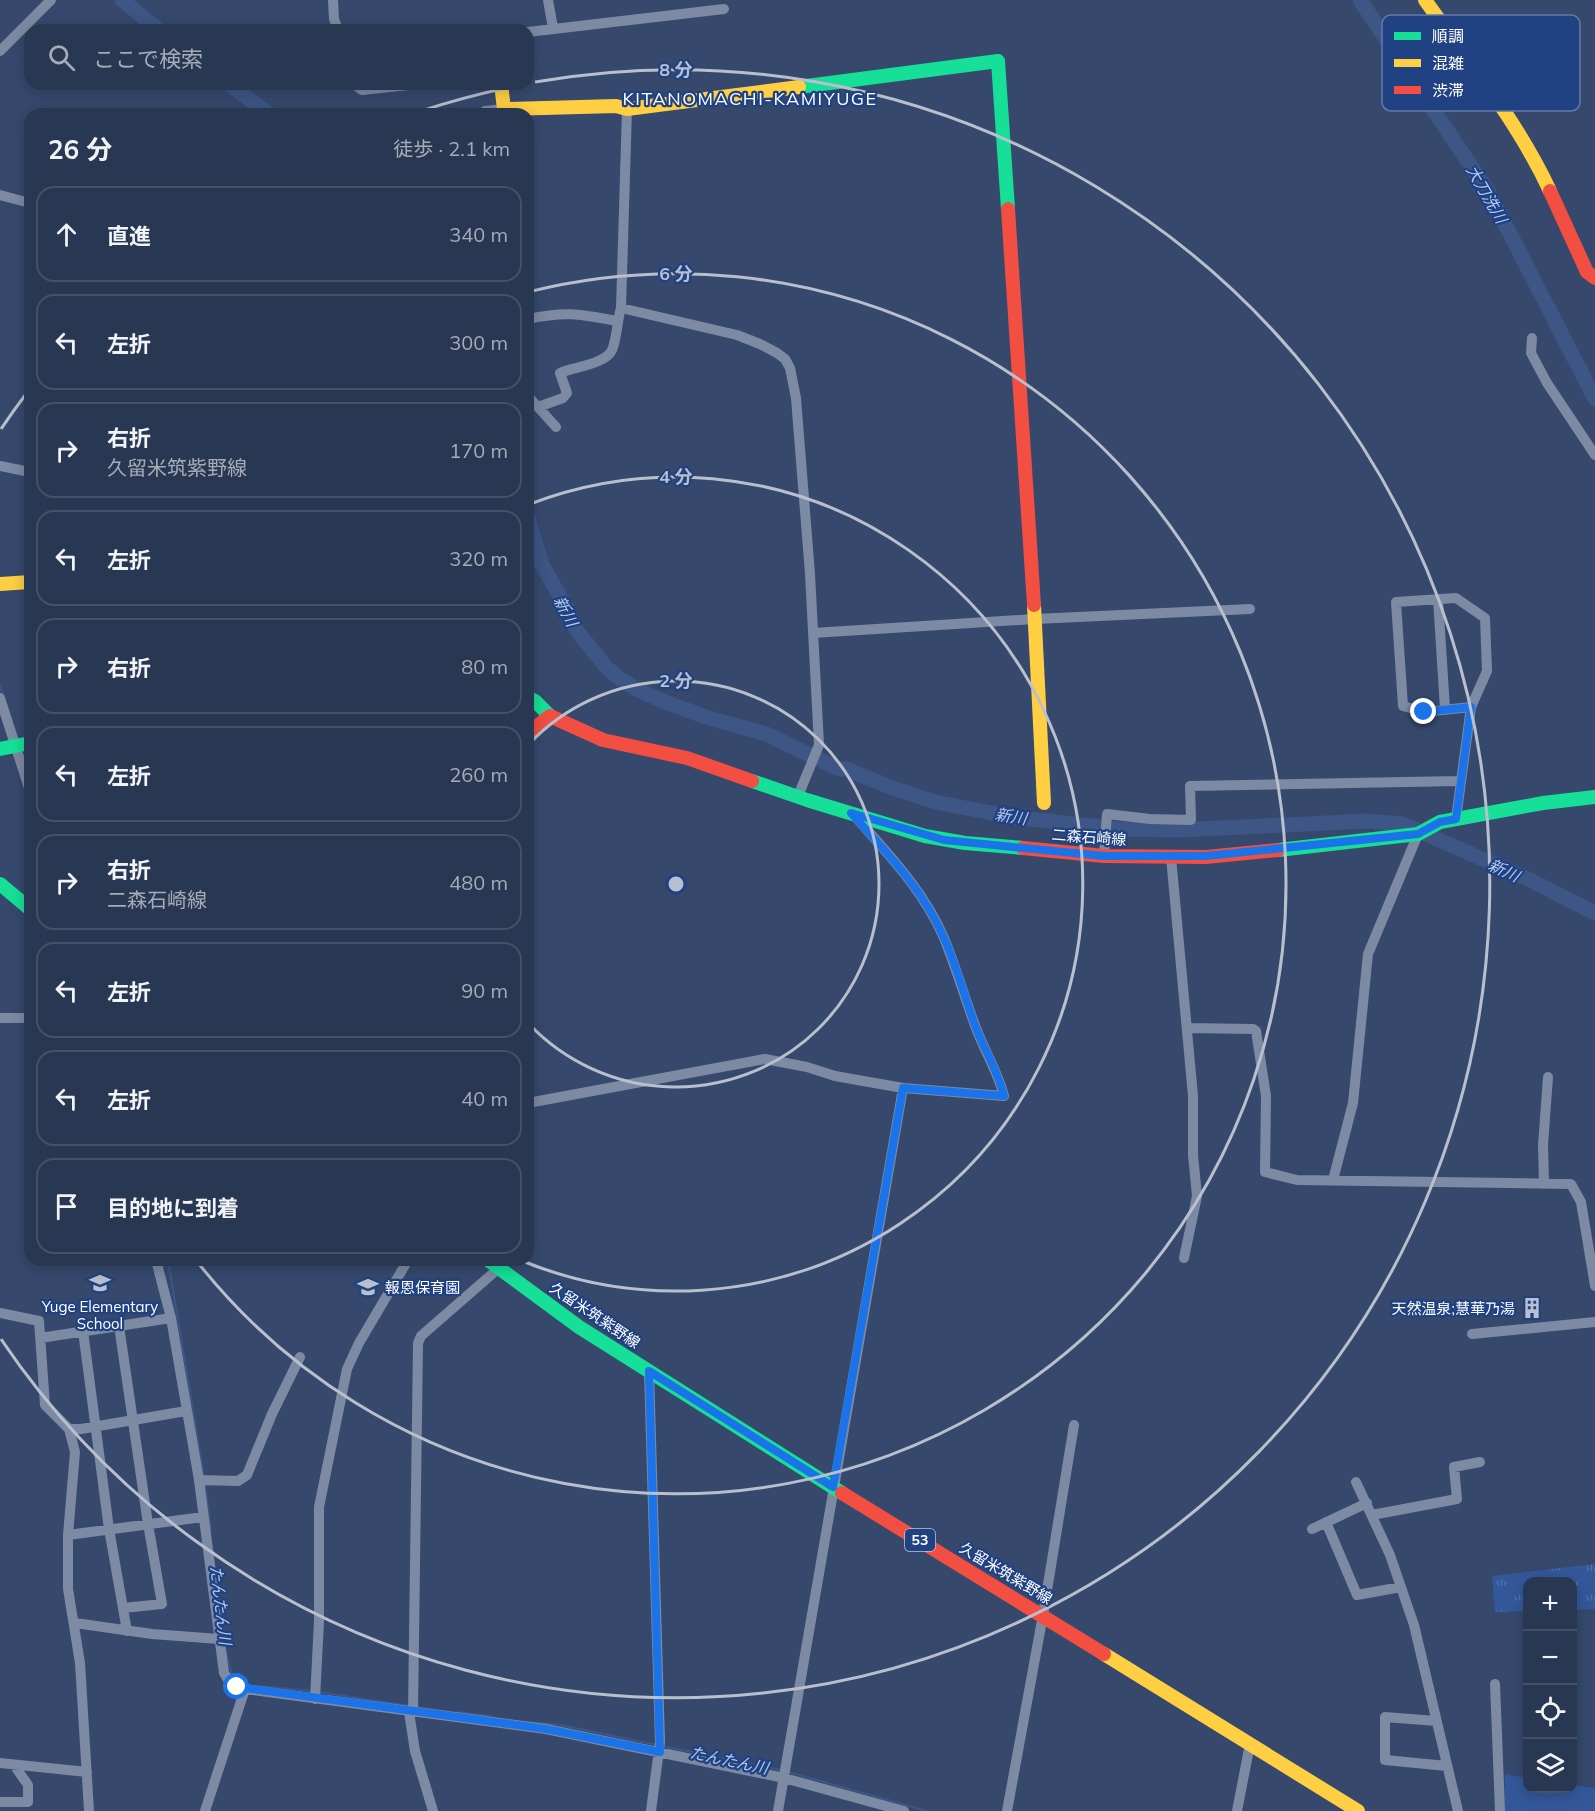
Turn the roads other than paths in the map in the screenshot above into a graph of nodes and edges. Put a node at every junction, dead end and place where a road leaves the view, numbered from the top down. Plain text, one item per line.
1 (51, 0) edge
2 (333, 0) edge
3 (548, 0) edge
4 (1425, 0) edge
5 (724, 9) dead end
6 (1436, 15) edge
7 (27, 24) edge
8 (336, 24) edge
9 (24, 27) edge
10 (553, 28) junction
11 (534, 31) edge
12 (0, 51) edge
13 (502, 90) edge
14 (504, 108) edge
15 (534, 108) edge
16 (627, 110) junction
17 (1505, 111) edge
18 (0, 195) edge
19 (24, 201) edge
20 (1595, 278) edge
21 (621, 308) junction
22 (534, 318) edge
23 (616, 321) junction
24 (1532, 338) dead end
25 (534, 403) edge
26 (538, 407) junction
27 (556, 428) dead end
28 (1595, 455) edge
29 (0, 466) edge
30 (24, 471) edge
31 (24, 582) edge
32 (0, 584) edge
33 (24, 594) edge
34 (0, 595) edge
35 (1438, 599) junction
36 (1250, 609) dead end
37 (1035, 620) junction
38 (813, 633) junction
39 (0, 698) edge
40 (534, 701) edge
41 (1471, 707) junction
42 (1445, 709) junction
43 (534, 711) edge
44 (550, 717) junction
45 (534, 729) edge
46 (23, 744) edge
47 (0, 749) edge
48 (1460, 782) junction
49 (798, 796) junction
50 (1595, 797) edge
51 (1044, 803) dead end
52 (851, 813) junction
53 (1456, 819) junction
54 (1418, 834) junction
55 (1104, 856) junction
56 (1171, 857) junction
57 (0, 884) edge
58 (24, 904) edge
59 (0, 1018) edge
60 (24, 1018) edge
61 (1187, 1028) junction
62 (1548, 1077) dead end
63 (903, 1088) junction
64 (534, 1102) edge
65 (1333, 1180) junction
66 (1544, 1184) junction
67 (1184, 1258) dead end
68 (158, 1266) edge
69 (404, 1266) edge
70 (492, 1266) edge
71 (497, 1266) edge
72 (1595, 1286) edge
73 (0, 1313) edge
74 (171, 1318) junction
75 (1595, 1322) edge
76 (119, 1326) junction
77 (82, 1331) junction
78 (1472, 1334) dead end
79 (40, 1338) junction
80 (300, 1357) dead end
81 (649, 1371) junction
82 (186, 1411) junction
83 (133, 1421) junction
84 (1074, 1425) dead end
85 (95, 1427) junction
86 (69, 1429) junction
87 (1480, 1462) dead end
88 (199, 1480) junction
89 (1356, 1482) dead end
90 (833, 1487) junction
91 (1367, 1503) junction
92 (1372, 1515) junction
93 (202, 1517) junction
94 (1326, 1522) junction
95 (148, 1524) junction
96 (109, 1529) junction
97 (1312, 1529) dead end
98 (68, 1535) junction
99 (1401, 1587) junction
100 (123, 1608) junction
101 (1043, 1615) junction
102 (75, 1623) junction
103 (127, 1631) junction
104 (219, 1639) junction
105 (1495, 1684) dead end
106 (244, 1689) junction
107 (315, 1698) junction
108 (411, 1712) junction
109 (1436, 1721) junction
110 (1250, 1744) junction
111 (660, 1748) junction
112 (0, 1763) edge
113 (14, 1765) junction
114 (1447, 1766) junction
115 (87, 1772) junction
116 (785, 1773) junction
117 (0, 1802) edge
118 (89, 1811) edge
119 (206, 1811) edge
120 (433, 1811) edge
121 (651, 1811) edge
122 (778, 1811) edge
123 (904, 1811) edge
124 (1007, 1811) edge
125 (1237, 1811) edge
126 (1358, 1811) edge
127 (1458, 1811) edge
128 (1500, 1811) edge

1 - 7 street
2 - 8 street
3 - 10 street
4 - 6 main road
5 - 10 street
9 - 12 street
10 - 11 street
13 - 14 main road
15 - 16 main road
16 - 21 street
16 - 37 main road
17 - 20 main road
18 - 19 street
21 - 23 street
21 - 38 street
22 - 23 street
23 - 26 street
24 - 28 street
25 - 26 street
26 - 27 street
29 - 30 street
31 - 32 main road
33 - 34 main road
35 - 41 street
35 - 42 street
35 - 42 street
36 - 37 street
37 - 38 street
37 - 51 main road
38 - 49 street
39 - 46 street
40 - 44 main road
41 - 42 street
41 - 48 street
43 - 44 main road
44 - 45 main road
44 - 49 main road, 二森石崎線
46 - 47 main road
48 - 53 street
48 - 55 street
49 - 52 main road, 二森石崎線
50 - 53 main road, 二森石崎線
52 - 55 main road, 二森石崎線
52 - 63 street
53 - 54 main road, 二森石崎線
54 - 56 main road, 二森石崎線
54 - 65 street
55 - 56 main road, 二森石崎線
56 - 61 street
57 - 58 main road
59 - 60 street
61 - 65 street
61 - 67 street
62 - 66 street
63 - 64 street
63 - 90 street
65 - 66 street
66 - 72 street
68 - 74 street
69 - 107 street
70 - 108 street
71 - 81 main road, 久留米筑紫野線 / 53
73 - 79 street
74 - 76 street
74 - 82 street
75 - 78 street
76 - 77 street
76 - 83 street
77 - 79 street
77 - 85 street
79 - 86 street
80 - 88 street
81 - 90 main road, 久留米筑紫野線 / 53
81 - 111 street
82 - 83 street
82 - 88 street
83 - 85 street
83 - 95 street
84 - 101 street
85 - 86 street
85 - 96 street
86 - 98 street
87 - 92 street
88 - 93 street
89 - 91 street
90 - 101 main road, 久留米筑紫野線 / 53
90 - 116 street
91 - 92 street
91 - 94 street
92 - 99 street
93 - 95 street
93 - 104 street
94 - 97 street
94 - 99 street
95 - 96 street
95 - 100 street
96 - 98 street
96 - 100 street
98 - 102 street
99 - 109 street
100 - 103 street
101 - 110 main road, 久留米筑紫野線 / 53
101 - 124 street
102 - 103 street
102 - 115 street
103 - 104 street
104 - 106 street
105 - 128 street
106 - 107 street
106 - 119 street
107 - 108 street
108 - 111 street
108 - 120 street
109 - 114 street
109 - 114 street
110 - 125 street
110 - 126 main road, 久留米筑紫野線 / 53
111 - 116 street
111 - 121 street
112 - 113 street
113 - 115 street
113 - 117 street
114 - 127 street
115 - 118 street
116 - 122 street
116 - 123 street

